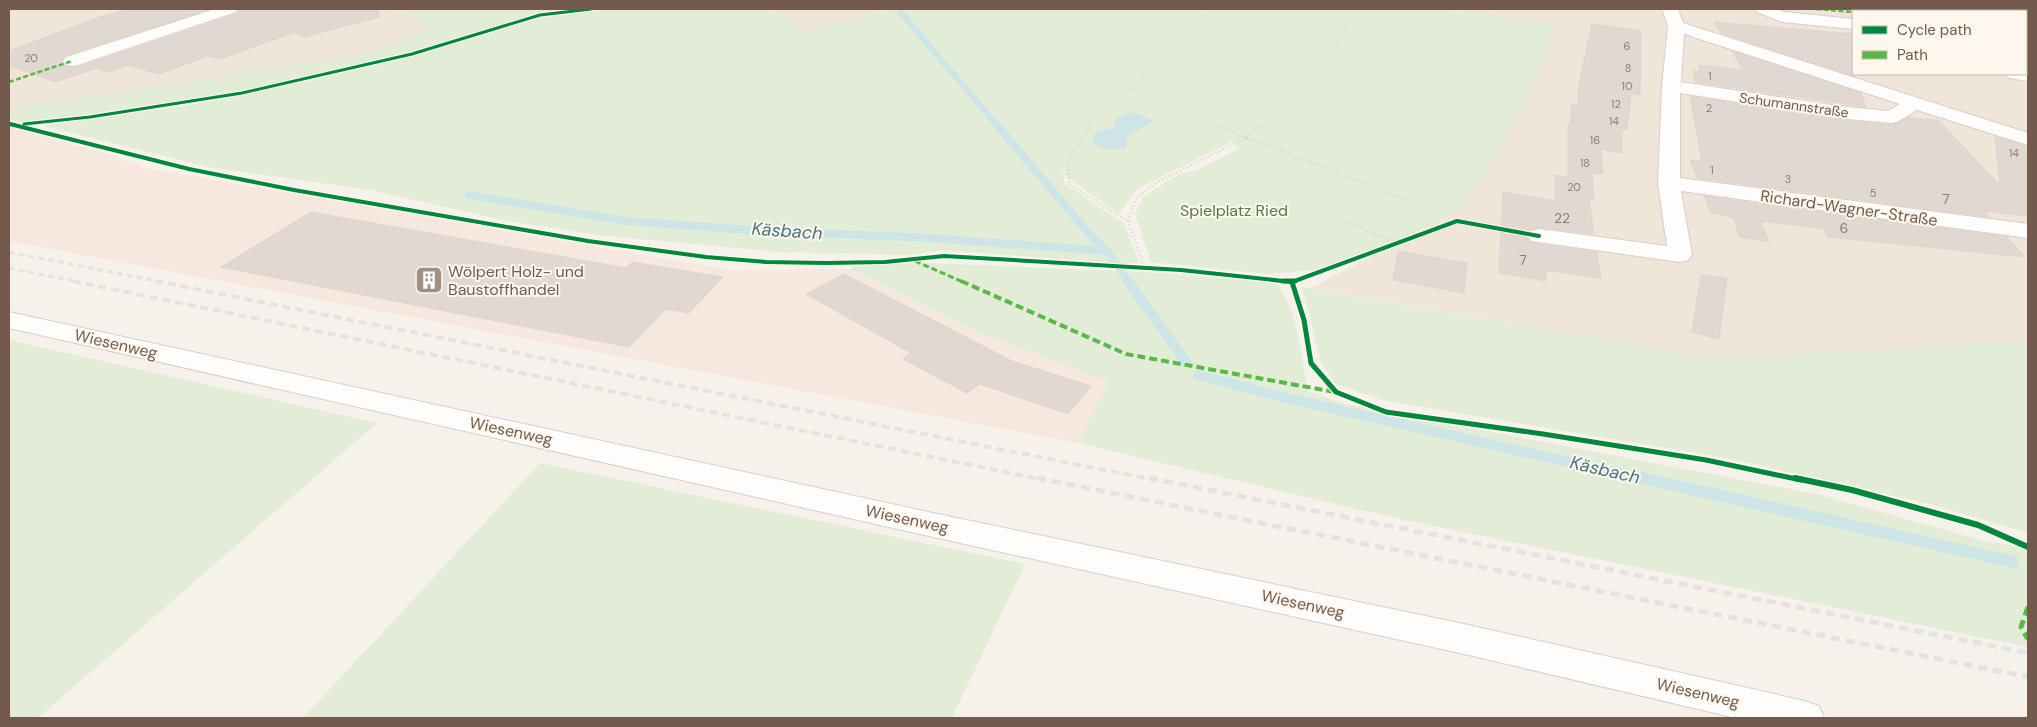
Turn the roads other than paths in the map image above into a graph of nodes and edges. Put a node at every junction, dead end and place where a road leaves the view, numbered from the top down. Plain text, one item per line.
1 (230, 9) edge
2 (1763, 9) edge
3 (1872, 9) edge
4 (1894, 10) edge
5 (1673, 17) edge
6 (1852, 24) edge
7 (72, 61) dead end
8 (1671, 86) junction
9 (1915, 103) junction
10 (2028, 139) edge
11 (1669, 182) junction
12 (1539, 236) dead end
13 (2023, 236) edge
14 (9, 320) edge
15 (1805, 718) edge

1 - 7 street
2 - 6 street
3 - 4 main road
5 - 8 street
5 - 9 street
8 - 9 street, Schumannstraße
8 - 11 street
9 - 10 street
11 - 12 street
11 - 13 street, Richard-Wagner-Straße
14 - 15 street, Wiesenweg

